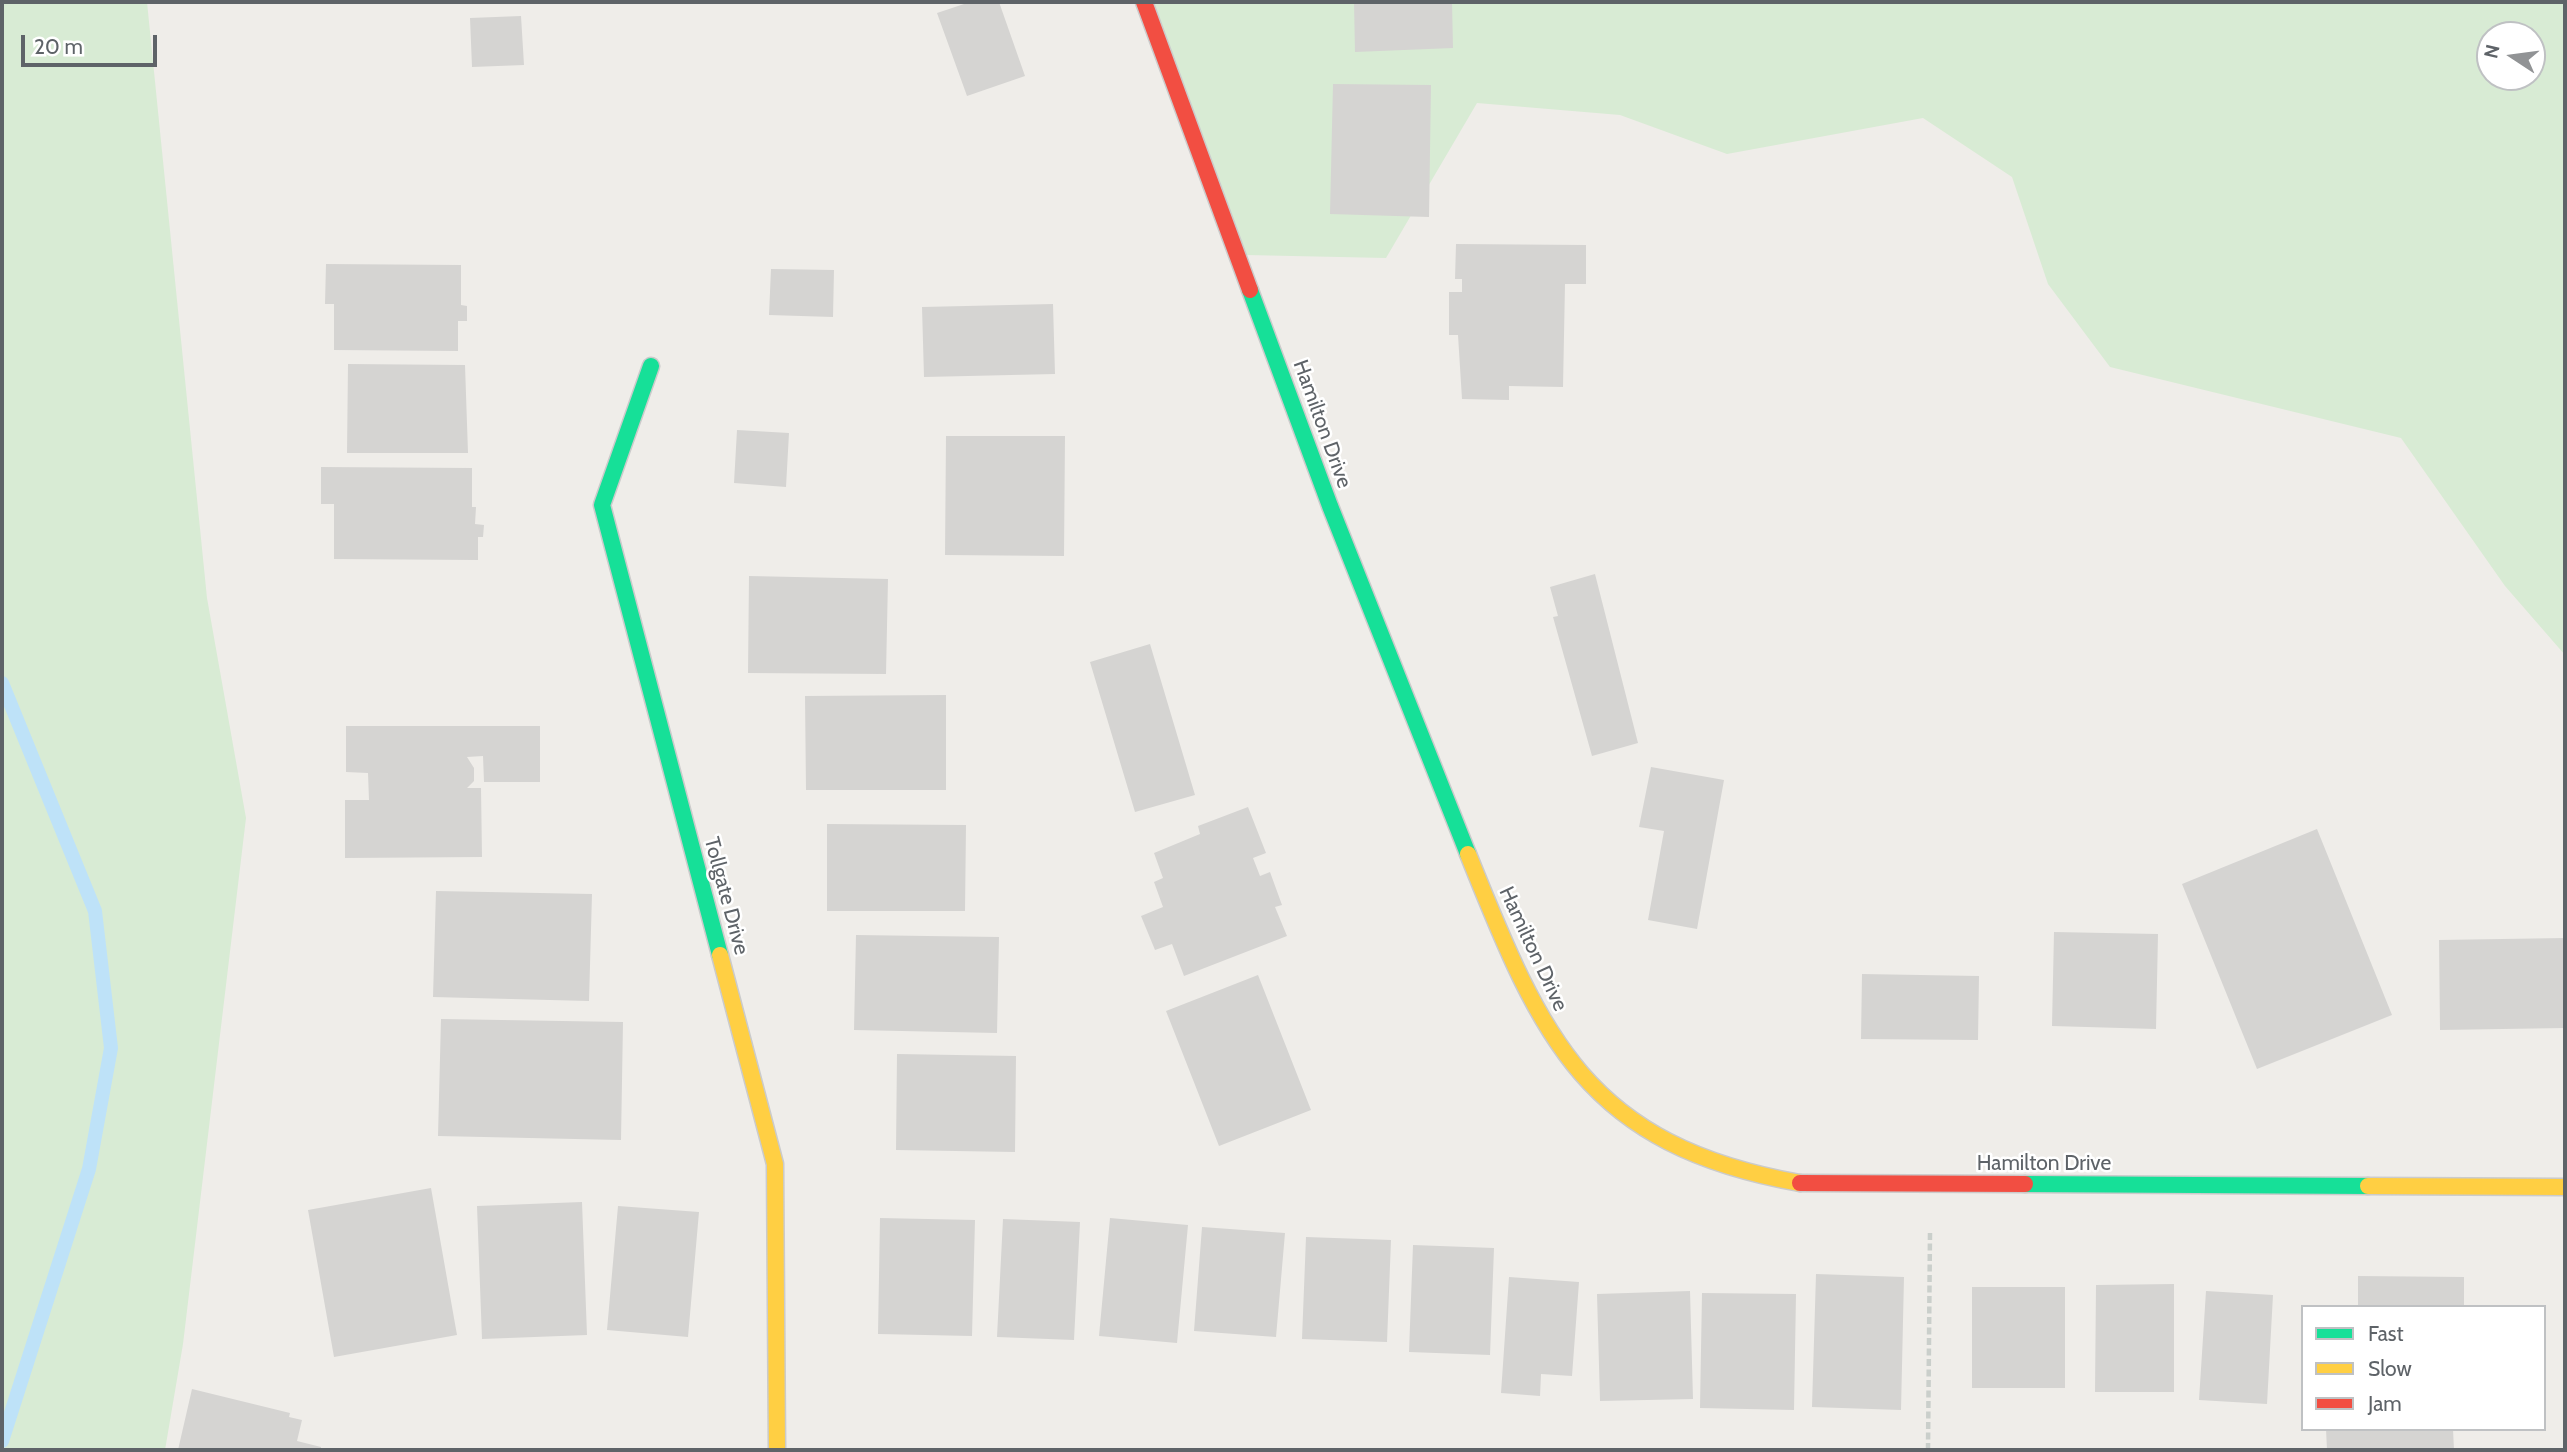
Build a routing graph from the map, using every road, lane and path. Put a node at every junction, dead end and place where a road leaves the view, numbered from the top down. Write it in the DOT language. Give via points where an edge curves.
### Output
graph roads {
  1 [pos="1144,2"];
  2 [pos="651,366"];
  3 [pos="2565,1187"];
  4 [pos="1930,1233"];
  5 [pos="777,1450"];
  6 [pos="1928,1450"];
  1 -- 3 [label="street, Hamilton Drive" via="1330,506 1506,949 1551,1036 1613,1105 1648,1131 1714,1164 1801,1183"];
  2 -- 5 [label="street, Tollgate Drive" via="602,505 775,1164"];
  4 -- 6 [label="path"];
}
